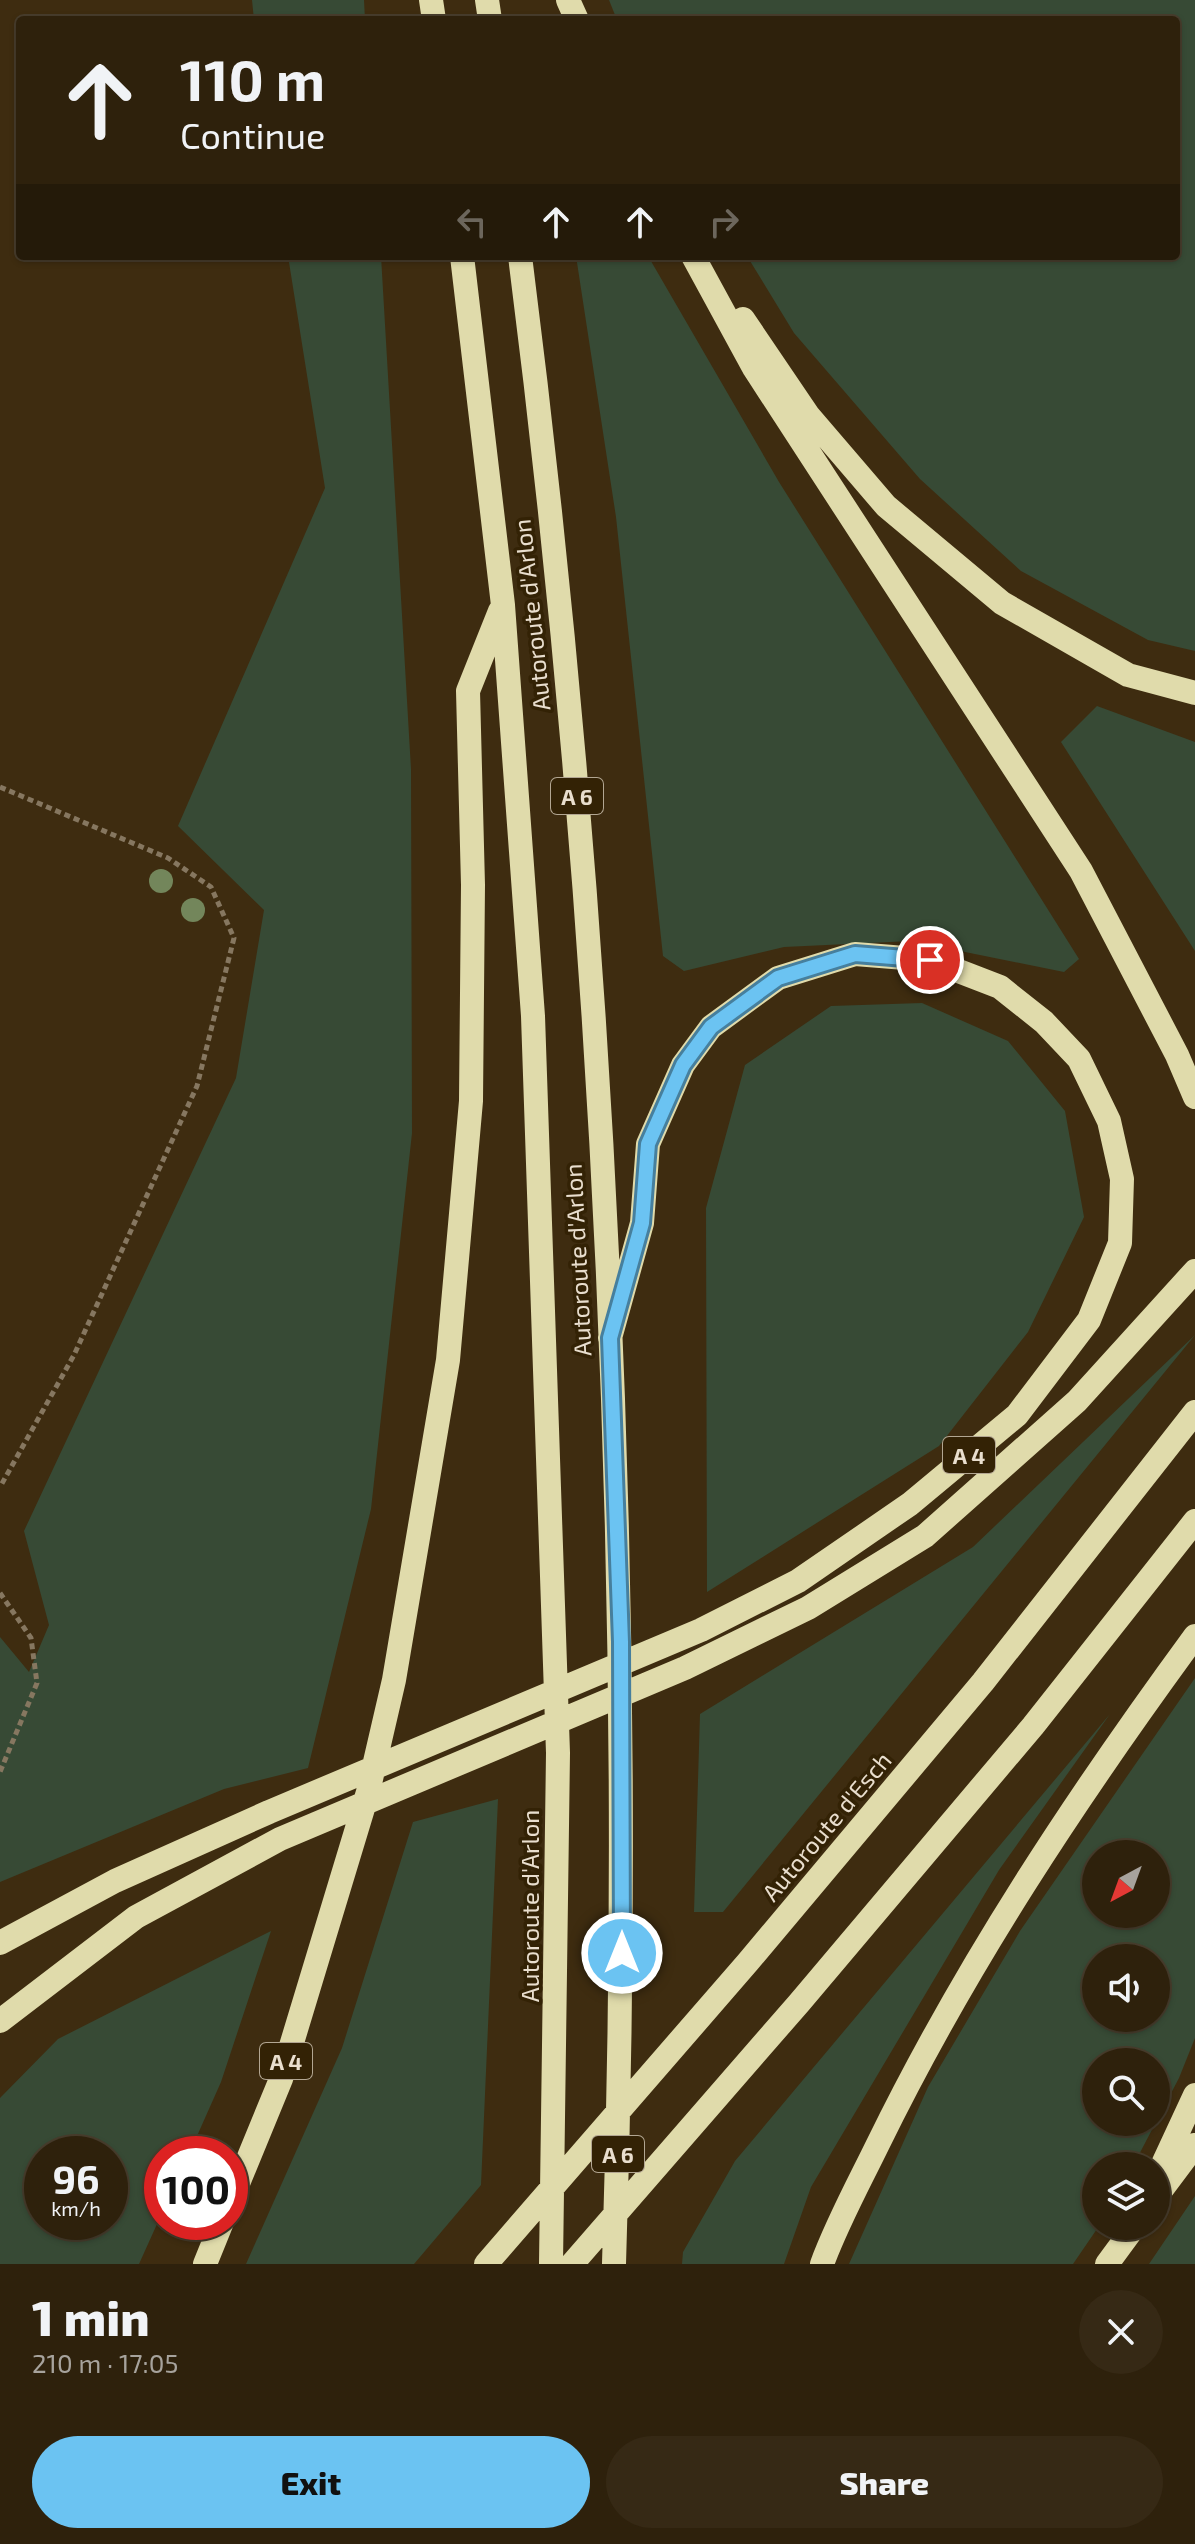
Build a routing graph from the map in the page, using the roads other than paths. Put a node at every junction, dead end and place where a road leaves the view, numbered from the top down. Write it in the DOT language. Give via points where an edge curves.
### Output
graph roads {
  1 [pos="462,260"];
  2 [pos="520,260"];
  3 [pos="695,260"];
  4 [pos="704,260"];
  5 [pos="503,605"];
  6 [pos="1195,693"];
  7 [pos="1195,1097"];
  8 [pos="1195,1271"];
  9 [pos="610,1338"];
  10 [pos="1195,1412"];
  11 [pos="1195,1521"];
  12 [pos="1195,1636"];
  13 [pos="0,1943"];
  14 [pos="0,2021"];
  15 [pos="1195,2095"];
  16 [pos="1195,2145"];
  17 [pos="1169,2152"];
  18 [pos="248,2159"];
  19 [pos="1170,2178"];
  20 [pos="215,2240"];
  21 [pos="1124,2240"];
  22 [pos="205,2264"];
  23 [pos="486,2264"];
  24 [pos="551,2264"];
  25 [pos="572,2264"];
  26 [pos="614,2264"];
  27 [pos="822,2264"];
  28 [pos="1107,2264"];
  1 -- 5 [label="highway, Autoroute d'Arlon / A 6"];
  2 -- 9 [label="highway, Autoroute d'Arlon / A 6" via="573,742"];
  3 -- 7 [label="highway" via="754,368 1081,871"];
  4 -- 6 [label="highway" via="808,415 886,506 1002,603 1128,675"];
  5 -- 18 [label="highway, A 4" via="468,691 471,1101 448,1360 394,1680 368,1792 281,2079"];
  5 -- 24 [label="highway, Autoroute d'Arlon / A 6" via="533,1016 556,1675"];
  8 -- 14 [label="highway" via="1077,1401 925,1536 808,1608 685,1668 280,1839 136,1917"];
  9 -- 13 [label="highway, A 4" via="642,1223 648,1144 683,1065 711,1027 778,978 855,954 930,960 1000,987 1079,1059 1109,1121 1122,1179 1120,1243 1089,1320 1017,1415 910,1504 798,1581 701,1630 269,1812 115,1881"];
  9 -- 26 [label="highway, Autoroute d'Arlon / A 6" via="622,1740"];
  10 -- 23 [label="highway, Autoroute d'Esch" via="983,1682"];
  11 -- 25 [label="highway" via="1012,1750"];
  12 -- 27 [label="highway" via="1000,1920 911,2077"];
  15 -- 17 [label="highway"];
  16 -- 19 [label="highway"];
  20 -- 22 [label="highway"];
  21 -- 28 [label="highway"];
}
